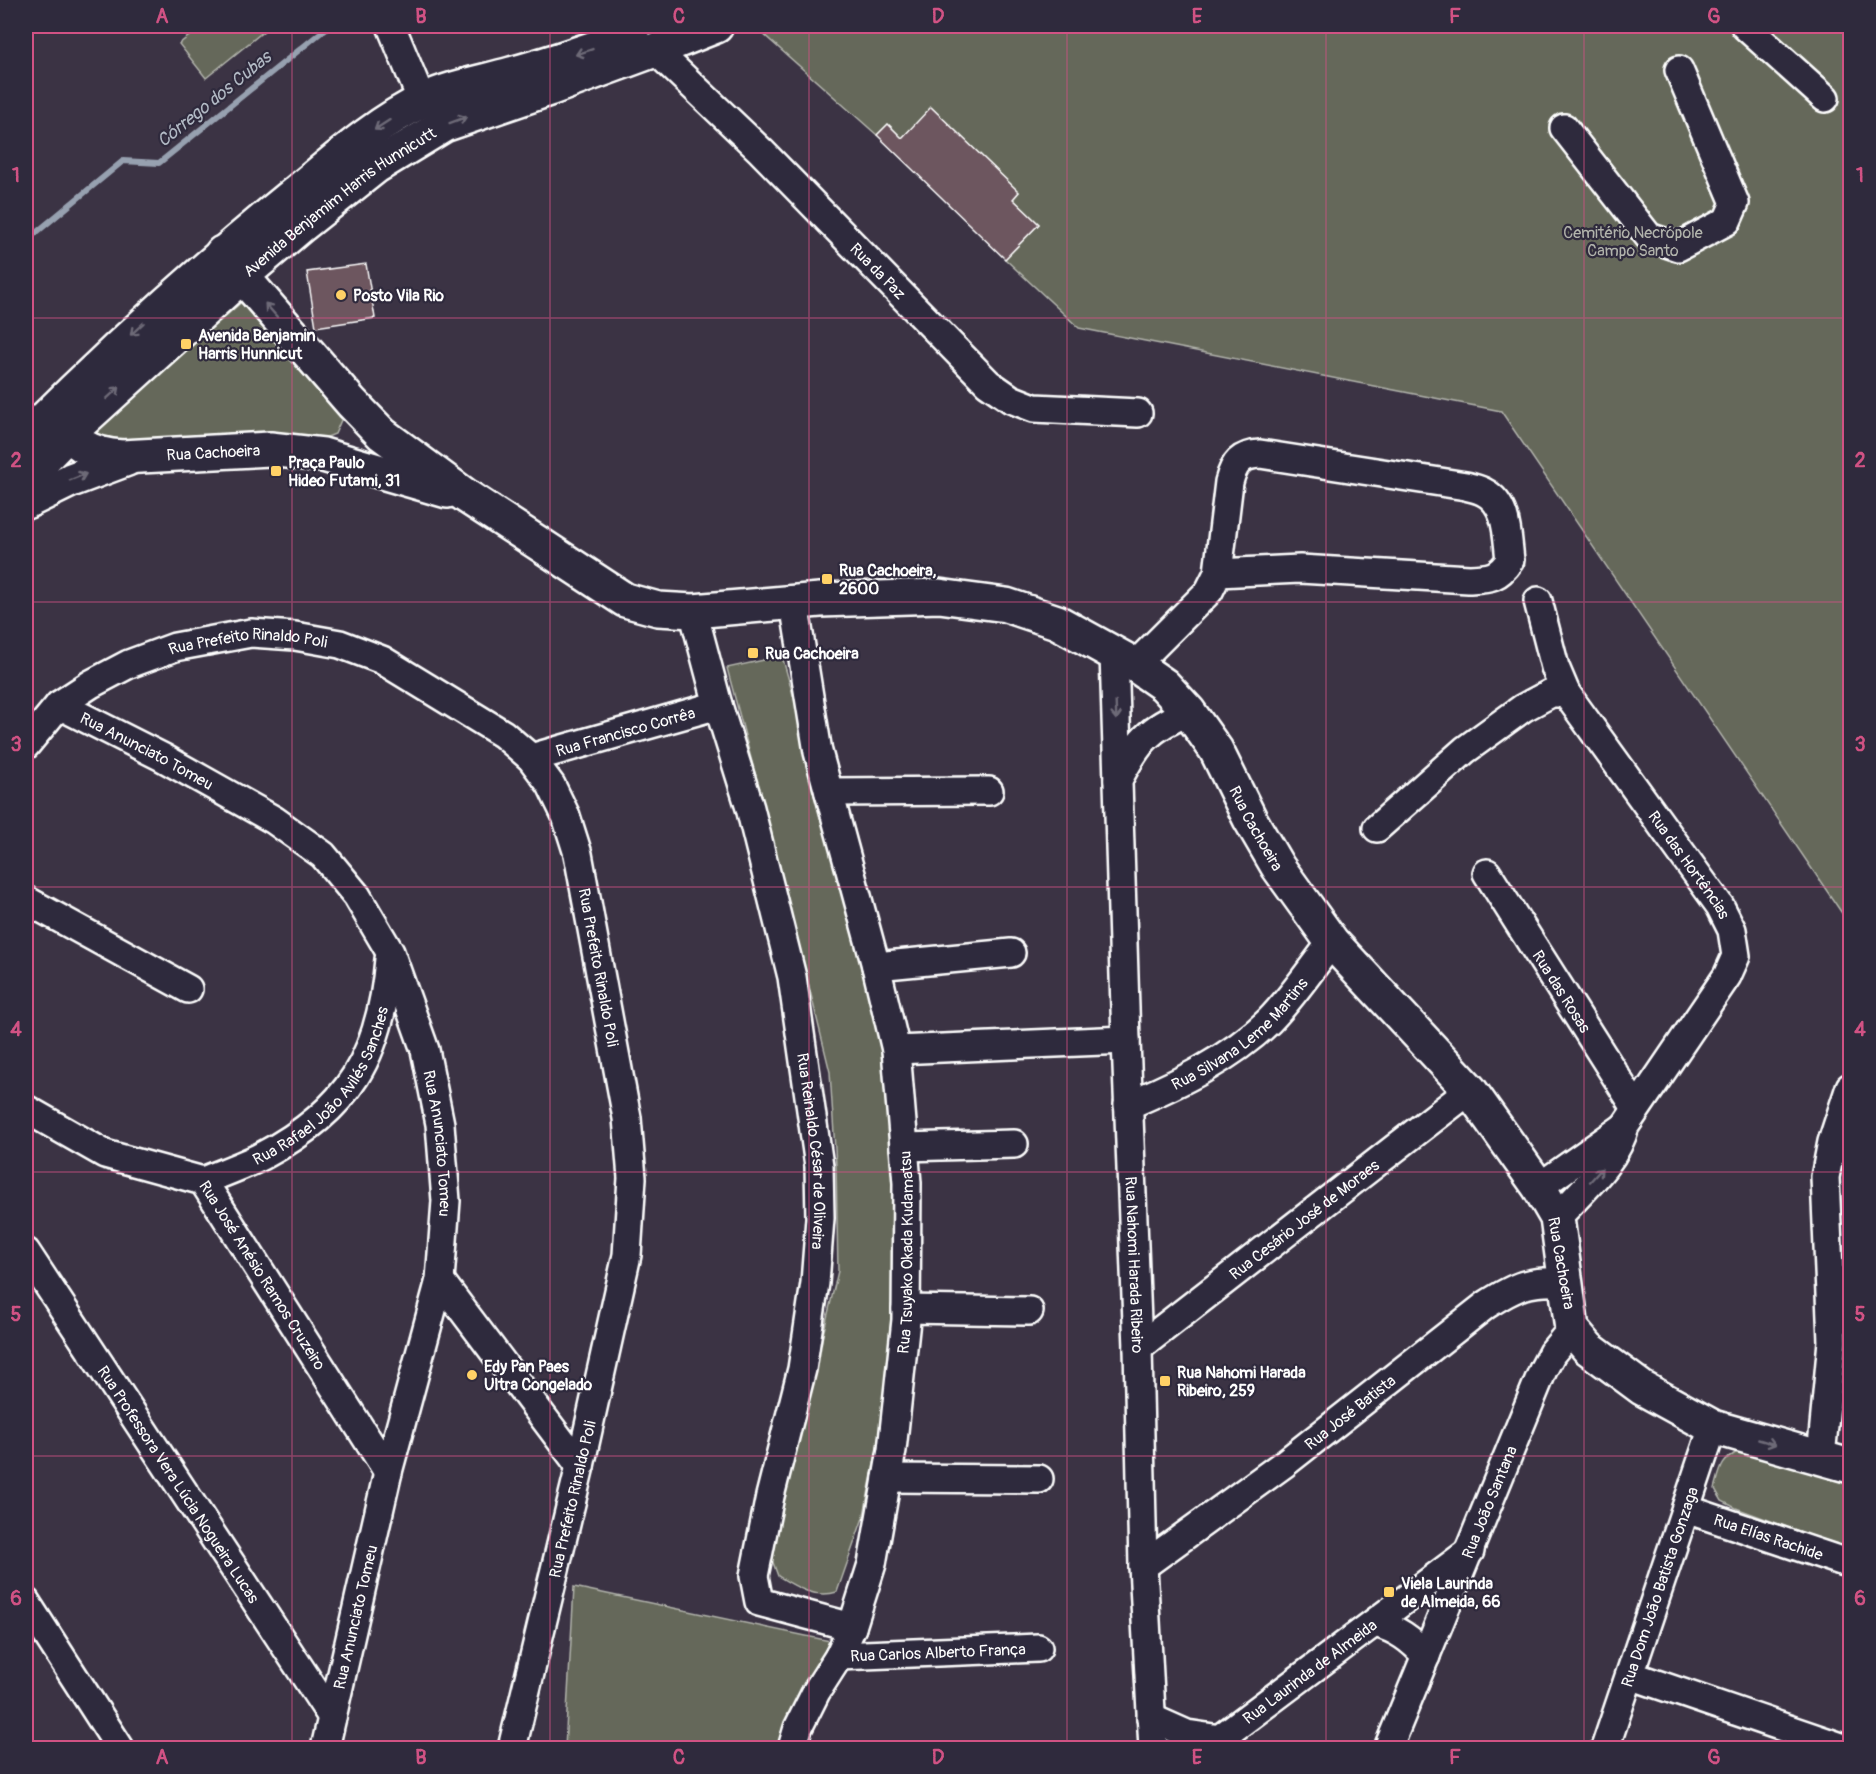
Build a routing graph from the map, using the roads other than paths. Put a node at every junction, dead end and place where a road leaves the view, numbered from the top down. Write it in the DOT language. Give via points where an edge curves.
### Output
graph roads {
  1 [pos="390,26"];
  2 [pos="716,26"];
  3 [pos="1745,26"];
  4 [pos="646,33"];
  5 [pos="1678,70"];
  6 [pos="1826,98"];
  7 [pos="422,101"];
  8 [pos="1564,128"];
  9 [pos="225,257"];
  10 [pos="351,402"];
  11 [pos="1138,413"];
  12 [pos="65,418"];
  13 [pos="26,438"];
  14 [pos="323,455"];
  15 [pos="134,457"];
  16 [pos="26,477"];
  17 [pos="466,496"];
  18 [pos="26,502"];
  19 [pos="1218,573"];
  20 [pos="1538,601"];
  21 [pos="794,603"];
  22 [pos="693,611"];
  23 [pos="1125,659"];
  24 [pos="1566,693"];
  25 [pos="59,705"];
  26 [pos="718,705"];
  27 [pos="1189,712"];
  28 [pos="26,745"];
  29 [pos="531,758"];
  30 [pos="1118,781"];
  31 [pos="989,791"];
  32 [pos="829,792"];
  33 [pos="1377,828"];
  34 [pos="1487,873"];
  35 [pos="26,900"];
  36 [pos="1332,942"];
  37 [pos="390,952"];
  38 [pos="1011,953"];
  39 [pos="876,966"];
  40 [pos="188,989"];
  41 [pos="1126,1040"];
  42 [pos="896,1050"];
  43 [pos="1850,1089"];
  44 [pos="1470,1090"];
  45 [pos="1128,1105"];
  46 [pos="26,1109"];
  47 [pos="1630,1117"];
  48 [pos="1014,1144"];
  49 [pos="904,1147"];
  50 [pos="203,1181"];
  51 [pos="1539,1187"];
  52 [pos="1557,1218"];
  53 [pos="26,1252"];
  54 [pos="440,1280"];
  55 [pos="1566,1282"];
  56 [pos="906,1310"];
  57 [pos="1029,1311"];
  58 [pos="1572,1329"];
  59 [pos="1841,1342"];
  60 [pos="1138,1348"];
  61 [pos="1713,1426"];
  62 [pos="1836,1461"];
  63 [pos="580,1466"];
  64 [pos="388,1472"];
  65 [pos="887,1478"];
  66 [pos="1039,1479"];
  67 [pos="1686,1509"];
  68 [pos="1470,1551"];
  69 [pos="1851,1564"];
  70 [pos="1143,1566"];
  71 [pos="28,1611"];
  72 [pos="1375,1623"];
  73 [pos="852,1627"];
  74 [pos="1038,1648"];
  75 [pos="839,1656"];
  76 [pos="1426,1656"];
  77 [pos="1630,1675"];
  78 [pos="332,1717"];
  79 [pos="1151,1718"];
  80 [pos="1213,1744"];
  81 [pos="120,1749"];
  82 [pos="325,1749"];
  83 [pos="512,1749"];
  84 [pos="792,1749"];
  85 [pos="1153,1749"];
  86 [pos="1388,1749"];
  87 [pos="1605,1749"];
  88 [pos="1844,1749"];
  1 -- 7 [label="street"];
  2 -- 4 [label="main road, Avenida Benjamim Harris Hunnicutt"];
  3 -- 6 [label="street"];
  4 -- 7 [label="main road, Avenida Benjamim Harris Hunnicutt, one-way" via="450,89"];
  9 -- 4 [label="main road, Avenida Benjamim Harris Hunnicutt, one-way" via="302,225 375,167 444,125"];
  4 -- 11 [label="street, Rua da Paz" via="988,383 1011,399 1034,408"];
  5 -- 8 [label="street" via="1735,203 1727,221 1678,247 1649,237"];
  7 -- 9 [label="main road, Avenida Benjamim Harris Hunnicutt, one-way" via="347,151"];
  10 -- 9 [label="main road, Rua Cachoeira, one-way"];
  9 -- 12 [label="main road, Avenida Benjamim Harris Hunnicutt" via="135,331"];
  10 -- 14 [label="main road" via="360,424 359,437 348,446"];
  10 -- 17 [label="main road, Rua Cachoeira" via="382,434"];
  12 -- 13 [label="main road, Avenida Benjamim Harris Hunnicutt"];
  12 -- 15 [label="main road" via="78,444 92,452"];
  12 -- 16 [label="main road, Avenida Benjamim Harris Hunnicutt"];
  14 -- 15 [label="main road, Rua Cachoeira" via="270,449"];
  14 -- 17 [label="main road, Rua Cachoeira"];
  18 -- 15 [label="main road, one-way"];
  17 -- 22 [label="main road, Rua Cachoeira" via="625,600 657,609"];
  19 -- 19 [label="street" via="1233,468 1247,455 1260,454 1484,492 1504,514 1510,560 1494,576 1469,579 1300,569"];
  19 -- 23 [label="street" via="1209,591"];
  20 -- 24 [label="street, Rua das Hortências" via="1549,648"];
  21 -- 22 [label="main road, Rua Cachoeira"];
  21 -- 23 [label="main road, Rua Cachoeira" via="939,596 1006,605 1057,622"];
  21 -- 32 [label="street, Rua Tsuyako Okada Kudamatsu" via="818,752"];
  22 -- 26 [label="street, Rua Reinaldo César de Oliveira"];
  23 -- 27 [label="main road, Rua Cachoeira" via="1164,685"];
  23 -- 30 [label="street, Rua Nahomi Harada Ribeiro, one-way"];
  24 -- 33 [label="street" via="1551,693 1522,708 1465,750"];
  24 -- 47 [label="street, Rua das Hortências" via="1720,906 1732,930 1736,956 1727,976"];
  25 -- 28 [label="street, Rua Prefeito Rinaldo Poli"];
  25 -- 29 [label="street, Rua Prefeito Rinaldo Poli" via="129,664 175,647 251,633 295,636 340,644 382,660 502,734"];
  25 -- 37 [label="street, Rua Anunciato Tomeu" via="274,820 323,855 357,896"];
  26 -- 29 [label="street, Rua Francisco Corrêa"];
  26 -- 73 [label="street, Rua Reinaldo César de Oliveira" via="750,808 792,977 819,1166 815,1283 802,1369 754,1576 759,1602"];
  27 -- 30 [label="street, Rua Nahomi Harada Ribeiro" via="1157,727 1143,739"];
  27 -- 36 [label="main road, Rua Cachoeira" via="1216,750 1278,867"];
  29 -- 63 [label="street, Rua Prefeito Rinaldo Poli" via="551,785 578,854 627,1118 632,1178 627,1255"];
  30 -- 41 [label="street, Rua Nahomi Harada Ribeiro"];
  31 -- 32 [label="street"];
  32 -- 39 [label="street, Rua Tsuyako Okada Kudamatsu"];
  34 -- 47 [label="street, Rua das Rosas"];
  35 -- 40 [label="street"];
  36 -- 44 [label="main road, Rua Cachoeira"];
  36 -- 45 [label="street, Rua Silvana Leme Martins" via="1269,1020 1227,1054 1173,1086"];
  37 -- 50 [label="street, Rua Rafael João Avilés Sanches" via="379,1021 365,1062 345,1092 316,1122 262,1156"];
  37 -- 54 [label="street, Rua Anunciato Tomeu" via="425,1050 441,1124 446,1201"];
  38 -- 39 [label="street"];
  39 -- 42 [label="street, Rua Tsuyako Okada Kudamatsu"];
  41 -- 42 [label="street"];
  41 -- 45 [label="street, Rua Nahomi Harada Ribeiro"];
  42 -- 49 [label="street, Rua Tsuyako Okada Kudamatsu"];
  43 -- 59 [label="street" via="1825,1176"];
  44 -- 51 [label="main road, Rua Cachoeira"];
  44 -- 60 [label="street, Rua Cesário José de Moraes"];
  45 -- 60 [label="street, Rua Nahomi Harada Ribeiro"];
  46 -- 50 [label="street, Rua José Anésio Ramos Cruzeiro" via="105,1154"];
  47 -- 51 [label="street, Rua das Hortências"];
  52 -- 47 [label="street, Rua das Hortências, one-way" via="1611,1157"];
  48 -- 49 [label="street"];
  49 -- 56 [label="street, Rua Tsuyako Okada Kudamatsu"];
  50 -- 64 [label="street, Rua José Anésio Ramos Cruzeiro"];
  51 -- 52 [label="main road, Rua Cachoeira"];
  52 -- 55 [label="main road, Rua Cachoeira"];
  53 -- 78 [label="street, Rua Professora Vera Lúcia Nogueira Lucas"];
  54 -- 63 [label="street"];
  54 -- 64 [label="street, Rua Anunciato Tomeu"];
  55 -- 58 [label="main road, Rua Cachoeira"];
  55 -- 70 [label="street, Rua José Batista" via="1524,1283 1505,1292 1285,1463"];
  56 -- 57 [label="street"];
  56 -- 65 [label="street, Rua Tsuyako Okada Kudamatsu"];
  58 -- 61 [label="main road, Rua Cachoeira" via="1588,1348 1642,1388"];
  58 -- 68 [label="street, Rua João Santana" via="1543,1370"];
  59 -- 62 [label="street"];
  60 -- 70 [label="street, Rua Nahomi Harada Ribeiro"];
  61 -- 62 [label="main road, Rua Cachoeira, one-way"];
  61 -- 67 [label="street, Rua Dom João Batista Gonzaga"];
  63 -- 83 [label="street, Rua Prefeito Rinaldo Poli"];
  64 -- 78 [label="street, Rua Anunciato Tomeu"];
  65 -- 66 [label="street"];
  65 -- 73 [label="street, Rua Tsuyako Okada Kudamatsu" via="872,1564"];
  67 -- 69 [label="street, Rua Elías Rachide"];
  67 -- 77 [label="street, Rua Dom João Batista Gonzaga"];
  68 -- 72 [label="street, Rua Laurinda de Almeida"];
  68 -- 76 [label="street, Rua João Santana"];
  70 -- 79 [label="street, Rua Nahomi Harada Ribeiro"];
  71 -- 81 [label="street"];
  72 -- 76 [label="street" via="1411,1639"];
  72 -- 80 [label="street, Rua Laurinda de Almeida"];
  73 -- 75 [label="street, Rua Tsuyako Okada Kudamatsu"];
  74 -- 75 [label="street, Rua Carlos Alberto França"];
  75 -- 84 [label="street, Rua Tsuyako Okada Kudamatsu" via="816,1692"];
  76 -- 86 [label="street, Rua João Santana"];
  77 -- 87 [label="street, Rua Dom João Batista Gonzaga"];
  77 -- 88 [label="street"];
  78 -- 82 [label="street, Rua Anunciato Tomeu"];
  79 -- 80 [label="street"];
  79 -- 85 [label="street, Rua Nahomi Harada Ribeiro"];
}
